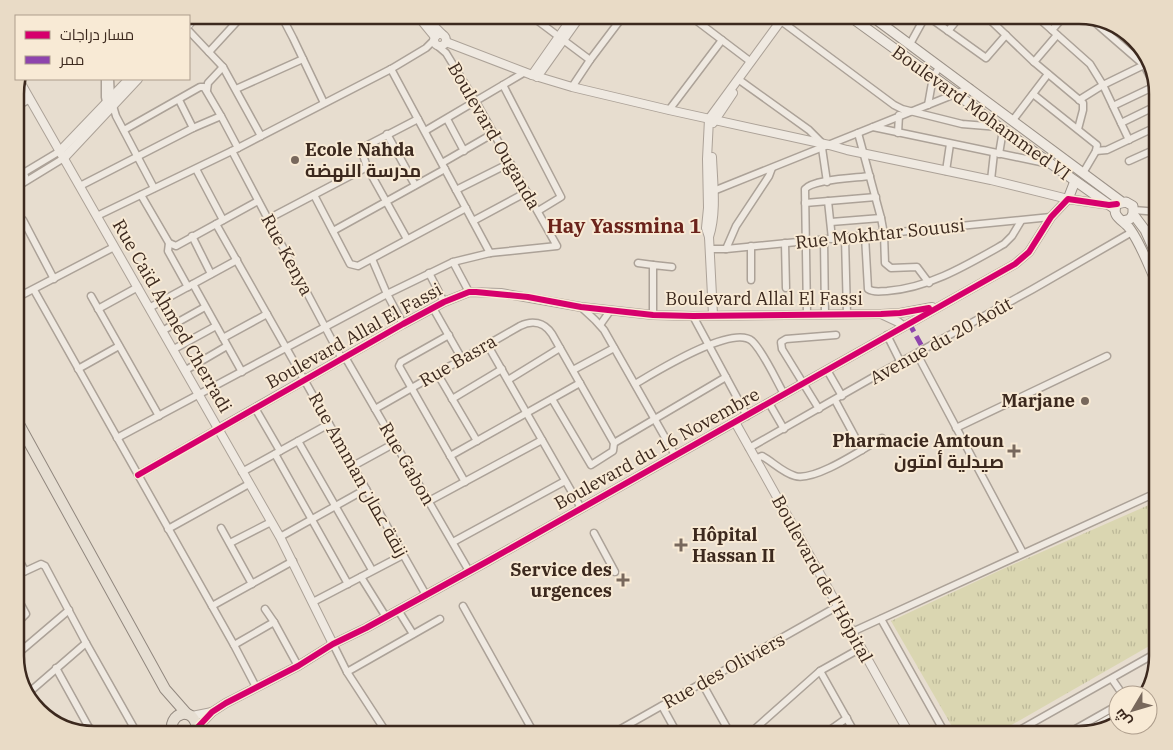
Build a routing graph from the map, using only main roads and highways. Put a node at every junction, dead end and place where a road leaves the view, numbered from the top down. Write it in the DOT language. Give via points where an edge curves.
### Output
graph roads {
  1 [pos="860,24"];
  2 [pos="882,24"];
  3 [pos="1074,181"];
  4 [pos="1068,199"];
  5 [pos="1116,205"];
  6 [pos="1134,212"];
  7 [pos="1123,221"];
  8 [pos="1149,239"];
  9 [pos="1149,267"];
  10 [pos="24,432"];
  11 [pos="168,694"];
  12 [pos="189,715"];
  13 [pos="171,726"];
  14 [pos="172,726"];
  15 [pos="196,726"];
  1 -- 3 [label="main road, Boulevard Mohammed VI"];
  2 -- 5 [label="main road, Boulevard Mohammed VI" via="1083,173"];
  3 -- 4 [label="main road"];
  3 -- 5 [label="main road, Boulevard Mohammed VI"];
  5 -- 6 [label="main road" via="1130,203"];
  5 -- 7 [label="main road" via="1116,217"];
  6 -- 7 [label="main road"];
  6 -- 8 [label="main road"];
  7 -- 9 [label="main road"];
  10 -- 11 [label="main road"];
  11 -- 12 [label="main road"];
  11 -- 13 [label="main road"];
  12 -- 14 [label="main road" via="177,716"];
  12 -- 15 [label="main road"];
}
